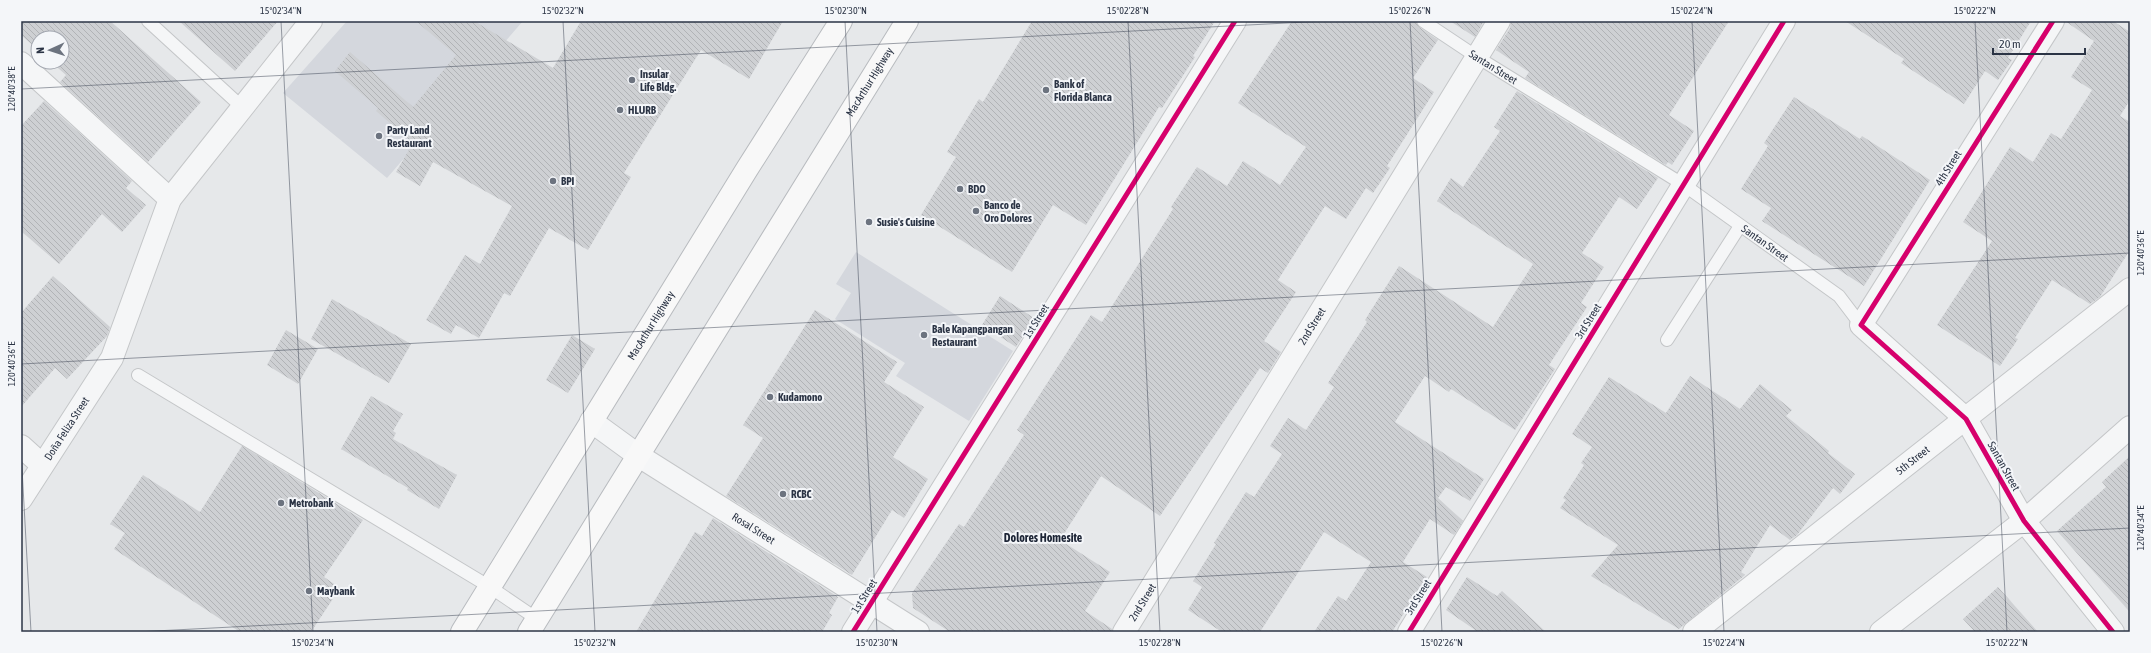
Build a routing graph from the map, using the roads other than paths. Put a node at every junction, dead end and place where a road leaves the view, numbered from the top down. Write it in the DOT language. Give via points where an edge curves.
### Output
graph roads {
  1 [pos="148,21"];
  2 [pos="311,21"];
  3 [pos="841,21"];
  4 [pos="907,21"];
  5 [pos="1236,21"];
  6 [pos="1424,21"];
  7 [pos="1499,21"];
  8 [pos="1784,21"];
  9 [pos="2053,21"];
  10 [pos="1477,57"];
  11 [pos="21,63"];
  12 [pos="243,108"];
  13 [pos="1684,184"];
  14 [pos="170,199"];
  15 [pos="1740,226"];
  16 [pos="2130,289"];
  17 [pos="1861,325"];
  18 [pos="1667,340"];
  19 [pos="138,375"];
  20 [pos="1966,419"];
  21 [pos="591,421"];
  22 [pos="2130,426"];
  23 [pos="21,446"];
  24 [pos="639,456"];
  25 [pos="42,465"];
  26 [pos="21,499"];
  27 [pos="2024,521"];
  28 [pos="490,587"];
  29 [pos="872,602"];
  30 [pos="533,626"];
  31 [pos="462,632"];
  32 [pos="853,632"];
  33 [pos="918,632"];
  34 [pos="1124,632"];
  35 [pos="1409,632"];
  36 [pos="1694,632"];
  37 [pos="1881,632"];
  38 [pos="2113,632"];
  1 -- 12 [label="lane"];
  2 -- 12 [label="street, Doña Feliza Street"];
  3 -- 21 [label="highway, MacArthur Highway"];
  4 -- 24 [label="highway, MacArthur Highway"];
  5 -- 29 [label="street, 1st Street"];
  6 -- 10 [label="lane, Santan Street"];
  7 -- 10 [label="street, 2nd Street"];
  8 -- 13 [label="street, 3rd Street"];
  9 -- 17 [label="street, 4th Street"];
  10 -- 13 [label="lane, Santan Street"];
  10 -- 34 [label="street, 2nd Street"];
  11 -- 14 [label="street"];
  12 -- 14 [label="street, Doña Feliza Street"];
  13 -- 15 [label="lane, Santan Street"];
  13 -- 35 [label="street, 3rd Street"];
  14 -- 25 [label="street, Doña Feliza Street" via="112,358"];
  15 -- 17 [label="lane, Santan Street" via="1839,296"];
  15 -- 18 [label="lane"];
  16 -- 20 [label="street, 5th Street"];
  17 -- 20 [label="street, Santan Street"];
  19 -- 28 [label="lane"];
  20 -- 27 [label="street, Santan Street"];
  20 -- 36 [label="street, 5th Street"];
  21 -- 24 [label="street, Rosal Street"];
  21 -- 28 [label="highway, MacArthur Highway"];
  22 -- 27 [label="street"];
  23 -- 25 [label="street"];
  24 -- 29 [label="street, Rosal Street"];
  24 -- 30 [label="highway, MacArthur Highway"];
  25 -- 26 [label="street, Doña Feliza Street"];
  27 -- 37 [label="street"];
  27 -- 38 [label="street, Santan Street"];
  28 -- 30 [label="lane"];
  28 -- 31 [label="highway, MacArthur Highway"];
  29 -- 32 [label="street, 1st Street"];
  29 -- 33 [label="street, Rosal Street"];
}
